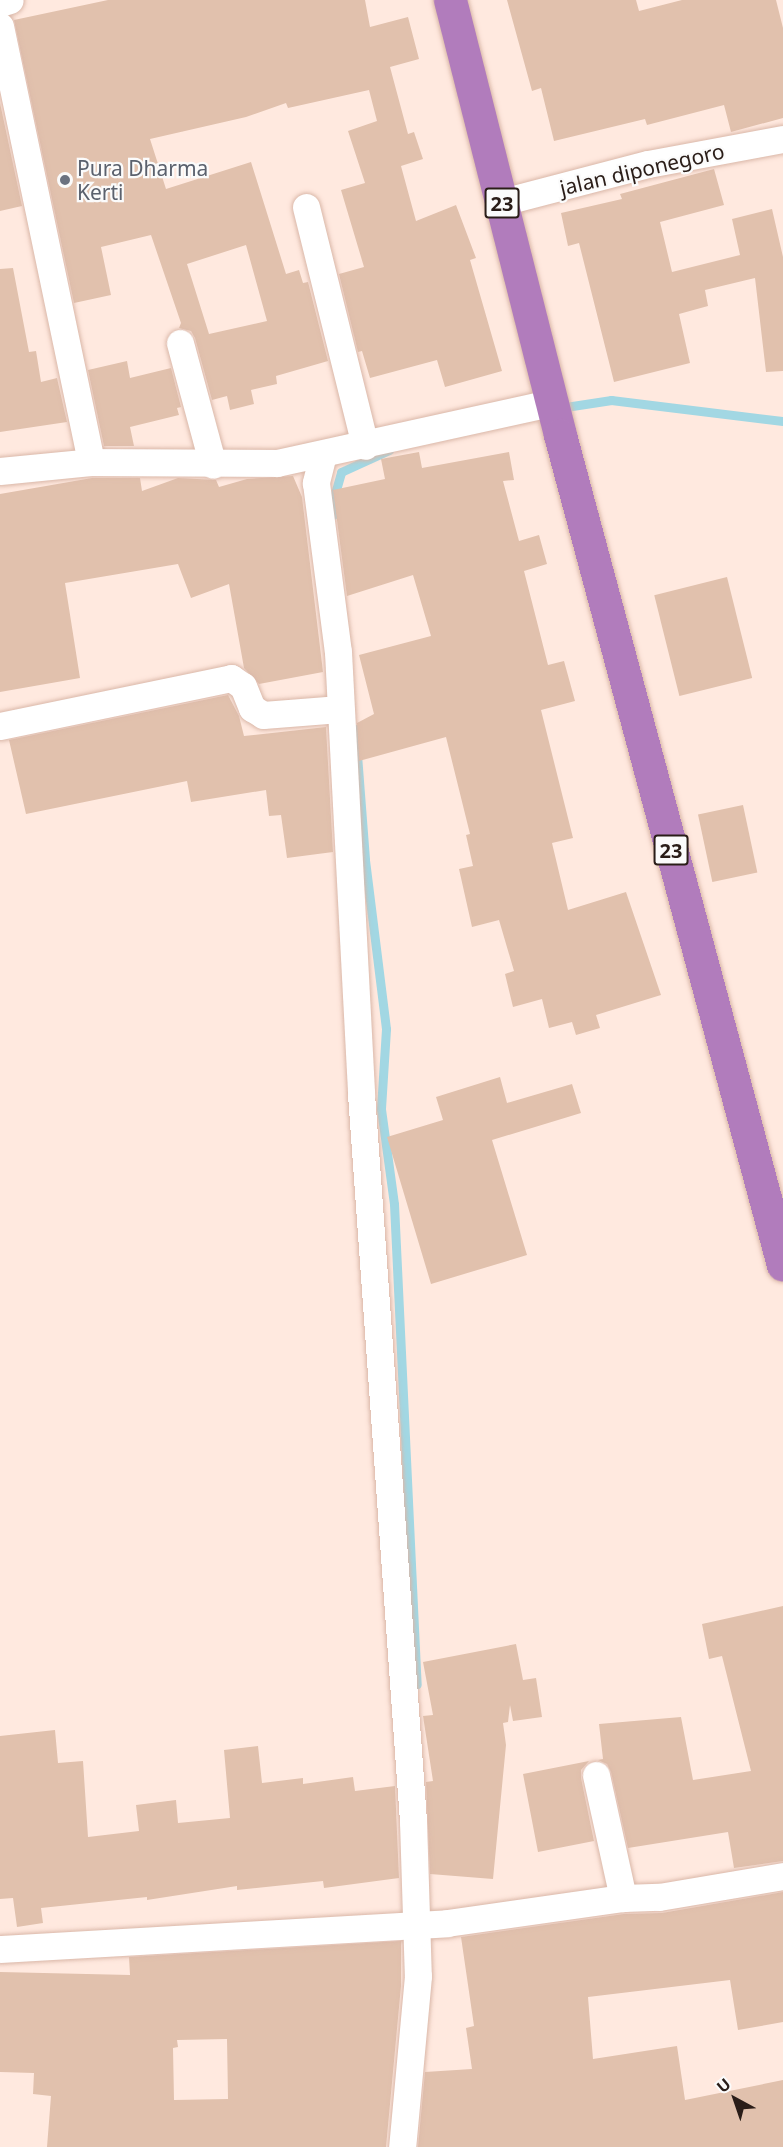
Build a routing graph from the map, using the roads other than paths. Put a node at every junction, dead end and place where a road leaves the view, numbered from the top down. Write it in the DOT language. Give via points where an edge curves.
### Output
graph roads {
  1 [pos="10,0"];
  2 [pos="450,0"];
  3 [pos="0,3"];
  4 [pos="0,26"];
  5 [pos="783,139"];
  6 [pos="502,202"];
  7 [pos="306,207"];
  8 [pos="180,344"];
  9 [pos="555,415"];
  10 [pos="365,446"];
  11 [pos="323,454"];
  12 [pos="91,462"];
  13 [pos="213,465"];
  14 [pos="0,471"];
  15 [pos="340,709"];
  16 [pos="0,726"];
  17 [pos="783,1265"];
  18 [pos="596,1775"];
  19 [pos="783,1876"];
  20 [pos="623,1898"];
  21 [pos="418,1923"];
  22 [pos="0,1949"];
  23 [pos="402,2147"];
  1 -- 3 [label="street"];
  2 -- 6 [label="highway, 23"];
  4 -- 12 [label="street"];
  5 -- 6 [label="street, jalan diponegoro" via="648,164"];
  6 -- 9 [label="highway, 23"];
  7 -- 10 [label="street"];
  8 -- 13 [label="street"];
  9 -- 10 [label="street"];
  9 -- 17 [label="highway, 23"];
  10 -- 11 [label="street"];
  11 -- 13 [label="street" via="255,465"];
  11 -- 15 [label="street" via="316,483 338,652"];
  12 -- 13 [label="street"];
  12 -- 14 [label="street"];
  15 -- 16 [label="street" via="262,715 252,708 243,686 231,678"];
  15 -- 21 [label="street" via="361,1094 387,1490 405,1682"];
  18 -- 20 [label="street"];
  19 -- 20 [label="street" via="659,1897"];
  20 -- 21 [label="street" via="447,1923"];
  21 -- 22 [label="street"];
  21 -- 23 [label="street" via="418,1976"];
}
